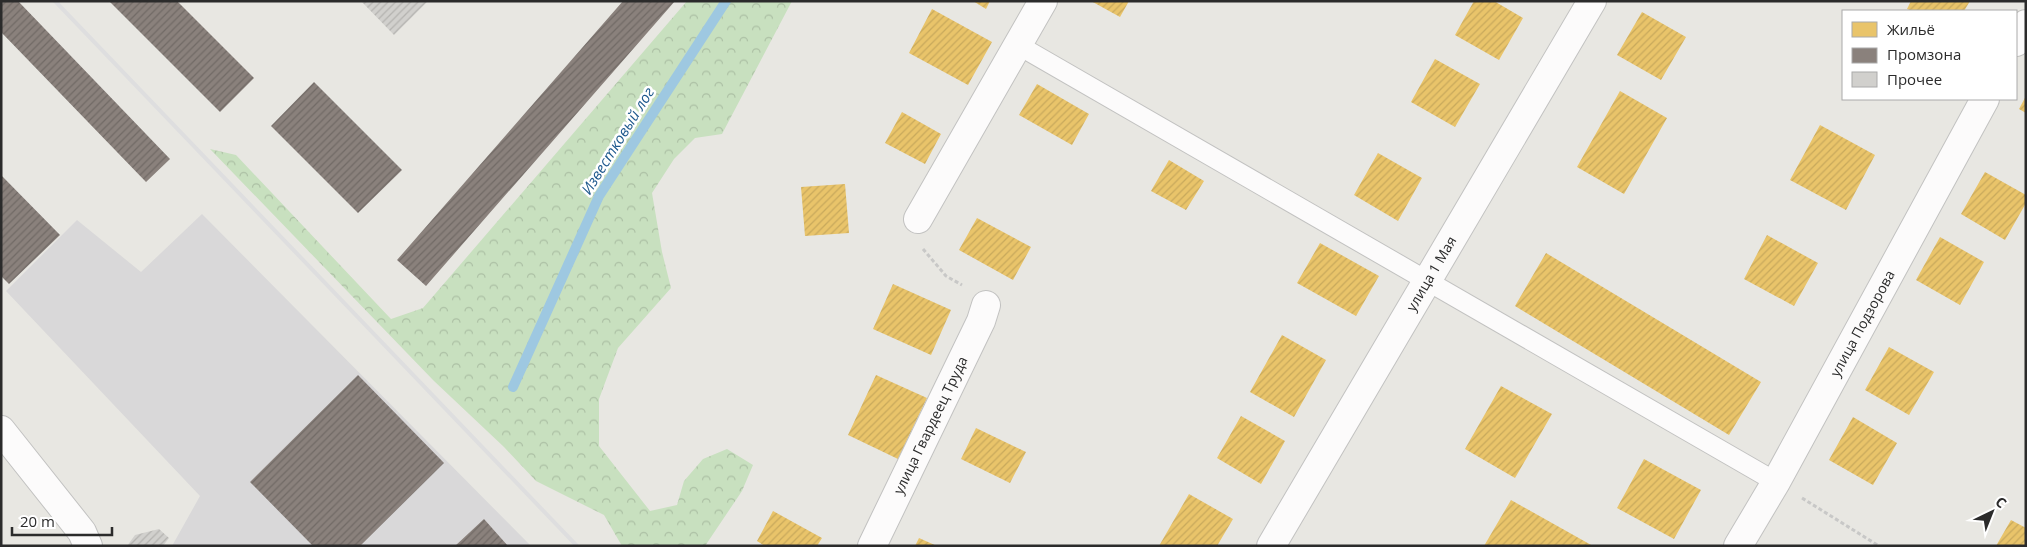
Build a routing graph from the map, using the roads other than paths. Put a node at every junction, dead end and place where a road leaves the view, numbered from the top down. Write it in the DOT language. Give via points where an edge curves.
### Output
graph roads {
  1 [pos="1043,1"];
  2 [pos="1592,1"];
  3 [pos="2026,24"];
  4 [pos="2017,40"];
  5 [pos="1018,45"];
  6 [pos="1984,100"];
  7 [pos="918,219"];
  8 [pos="1427,280"];
  9 [pos="986,305"];
  10 [pos="1,430"];
  11 [pos="1776,482"];
  12 [pos="88,546"];
  13 [pos="872,546"];
  14 [pos="1271,546"];
  15 [pos="1738,546"];
  1 -- 5 [label="street"];
  2 -- 8 [label="street, улица 1 Мая"];
  3 -- 4 [label="street"];
  5 -- 7 [label="street"];
  5 -- 8 [label="lane"];
  6 -- 11 [label="street, улица Подзорова"];
  8 -- 11 [label="lane"];
  8 -- 14 [label="street, улица 1 Мая"];
  9 -- 13 [label="street, улица Гвардеец Труда"];
  10 -- 12 [label="street" via="82,532"];
  11 -- 15 [label="street, улица Подзорова"];
}
